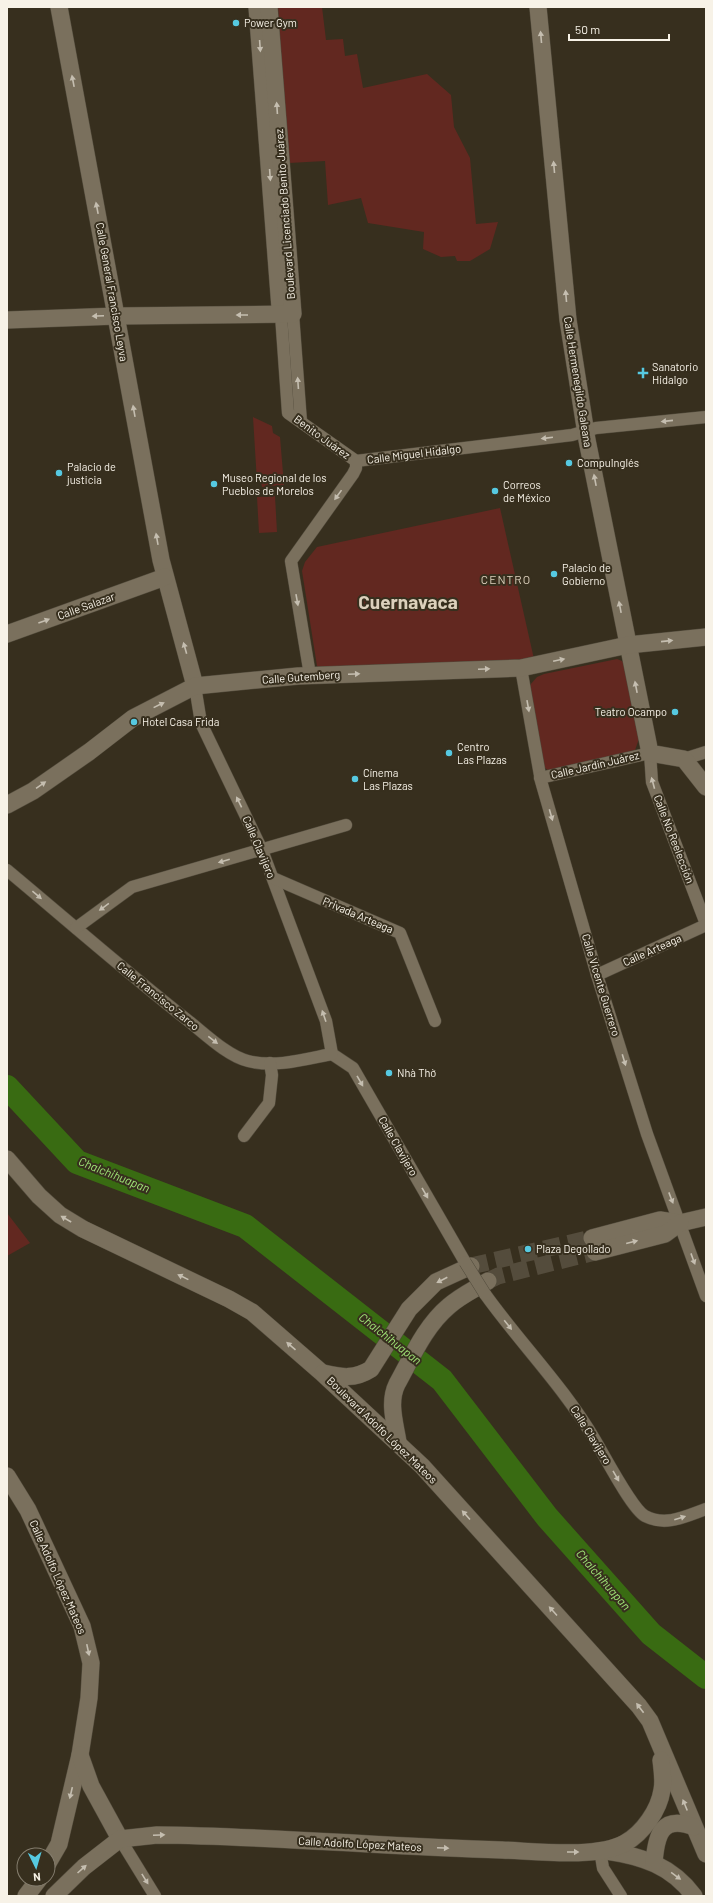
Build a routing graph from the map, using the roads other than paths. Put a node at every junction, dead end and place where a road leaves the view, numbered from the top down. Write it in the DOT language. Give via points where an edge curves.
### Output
graph roads {
  1 [pos="59,7"];
  2 [pos="257,7"];
  3 [pos="269,7"];
  4 [pos="538,7"];
  5 [pos="287,314"];
  6 [pos="117,316"];
  7 [pos="7,320"];
  8 [pos="288,412"];
  9 [pos="706,417"];
  10 [pos="301,422"];
  11 [pos="585,432"];
  12 [pos="356,461"];
  13 [pos="165,577"];
  14 [pos="7,634"];
  15 [pos="706,637"];
  16 [pos="628,645"];
  17 [pos="521,668"];
  18 [pos="310,675"];
  19 [pos="195,686"];
  20 [pos="706,752"];
  21 [pos="650,753"];
  22 [pos="684,759"];
  23 [pos="540,778"];
  24 [pos="706,787"];
  25 [pos="7,805"];
  26 [pos="346,825"];
  27 [pos="262,850"];
  28 [pos="7,870"];
  29 [pos="273,878"];
  30 [pos="706,925"];
  31 [pos="76,928"];
  32 [pos="597,974"];
  33 [pos="435,1021"];
  34 [pos="332,1054"];
  35 [pos="270,1063"];
  36 [pos="244,1136"];
  37 [pos="7,1160"];
  38 [pos="706,1217"];
  39 [pos="680,1223"];
  40 [pos="593,1245"];
  41 [pos="468,1264"];
  42 [pos="486,1287"];
  43 [pos="706,1296"];
  44 [pos="320,1372"];
  45 [pos="398,1442"];
  46 [pos="7,1476"];
  47 [pos="706,1509"];
  48 [pos="659,1742"];
  49 [pos="80,1755"];
  50 [pos="694,1827"];
  51 [pos="120,1839"];
  52 [pos="56,1849"];
  53 [pos="600,1850"];
  54 [pos="706,1854"];
  55 [pos="654,1863"];
  56 [pos="33,1887"];
  57 [pos="26,1896"];
  58 [pos="54,1896"];
  59 [pos="155,1896"];
  60 [pos="621,1896"];
  61 [pos="694,1896"];
  6 -- 1 [label="street, Calle General Francisco Leyva, one-way"];
  2 -- 5 [label="street, Boulevard Licenciado Benito Juárez, one-way"];
  5 -- 3 [label="street, Boulevard Licenciado Benito Juárez, one-way"];
  11 -- 4 [label="street, Calle Hermenegildo Galeana, one-way" via="568,320"];
  5 -- 6 [label="street, one-way"];
  5 -- 8 [label="street, Boulevard Licenciado Benito Juárez"];
  10 -- 5 [label="street, Boulevard Licenciado Benito Juárez, one-way"];
  6 -- 7 [label="street, one-way"];
  13 -- 6 [label="street, Calle General Francisco Leyva, one-way"];
  8 -- 10 [label="street, Benito Juárez"];
  9 -- 11 [label="street, Calle Miguel Hidalgo, one-way" via="596,428"];
  10 -- 12 [label="street, Benito Juárez"];
  11 -- 12 [label="street, Calle Miguel Hidalgo, one-way"];
  16 -- 11 [label="street, Calle Hermenegildo Galeana, one-way"];
  12 -- 18 [label="street, Calle Miguel Hidalgo, one-way" via="353,474 291,561"];
  14 -- 13 [label="street, Calle Salazar, one-way"];
  19 -- 13 [label="street, Calle General Francisco Leyva, one-way"];
  16 -- 15 [label="street, Calle Gutemberg, one-way"];
  17 -- 16 [label="street, Calle Gutemberg, one-way"];
  21 -- 16 [label="street, Calle Hermenegildo Galeana, one-way"];
  18 -- 17 [label="street, Calle Gutemberg, one-way"];
  17 -- 23 [label="street, Calle Vicente Guerrero, one-way"];
  18 -- 19 [label="street, Calle Gutemberg"];
  25 -- 19 [label="street, Calle Gutemberg, one-way" via="33,791 133,718"];
  27 -- 19 [label="street, Calle Clavijero, one-way" via="201,724"];
  20 -- 22 [label="street"];
  21 -- 22 [label="street"];
  21 -- 23 [label="street, Calle Jardín Juárez"];
  30 -- 21 [label="street, Calle No Reelección, one-way" via="652,782"];
  22 -- 24 [label="street"];
  23 -- 32 [label="street, Calle Vicente Guerrero, one-way"];
  26 -- 27 [label="street"];
  27 -- 29 [label="street, Calle Clavijero"];
  27 -- 31 [label="street, one-way" via="132,887"];
  28 -- 31 [label="street, Calle Francisco Zarco, one-way"];
  29 -- 33 [label="street, Privada Arteaga" via="400,933"];
  34 -- 29 [label="street, Calle Clavijero, one-way" via="326,1021"];
  30 -- 32 [label="street, Calle Arteaga"];
  31 -- 35 [label="street, Calle Francisco Zarco, one-way" via="226,1050 248,1061"];
  32 -- 39 [label="street, Calle Vicente Guerrero, one-way" via="647,1134"];
  34 -- 35 [label="street, Calle Francisco Zarco"];
  34 -- 41 [label="street, Calle Clavijero, one-way" via="353,1068"];
  35 -- 36 [label="street" via="272,1075 269,1103"];
  44 -- 37 [label="street, Boulevard Adolfo López Mateos, one-way" via="252,1312 83,1229 60,1215"];
  38 -- 39 [label="street"];
  39 -- 40 [label="street" via="665,1234"];
  39 -- 43 [label="street, Calle Vicente Guerrero, one-way"];
  41 -- 42 [label="street, Calle Clavijero, bridge"];
  41 -- 44 [label="street, one-way" via="436,1282 409,1309 371,1369 353,1377"];
  42 -- 45 [label="street" via="449,1306 429,1328 397,1384 393,1392 392,1407"];
  42 -- 47 [label="street, Calle Clavijero, one-way" via="580,1415 643,1515 663,1522"];
  44 -- 45 [label="street, Boulevard Adolfo López Mateos"];
  48 -- 45 [label="street, Boulevard Adolfo López Mateos, one-way" via="639,1706"];
  46 -- 49 [label="street, Calle Adolfo López Mateos, one-way" via="28,1510 84,1633 91,1663 89,1698"];
  50 -- 48 [label="street, Boulevard Adolfo López Mateos, one-way"];
  48 -- 53 [label="street, Calle Adolfo López Mateos" via="662,1790 648,1822 624,1844"];
  49 -- 51 [label="street, Calle Adolfo López Mateos" via="91,1786"];
  49 -- 52 [label="street, Calle Adolfo López Mateos, one-way"];
  50 -- 54 [label="street, Boulevard Adolfo López Mateos"];
  50 -- 55 [label="street" via="674,1823 664,1828 657,1837"];
  51 -- 53 [label="street, Calle Adolfo López Mateos, one-way" via="191,1835 453,1849 577,1853"];
  58 -- 51 [label="street, one-way" via="84,1867"];
  51 -- 59 [label="street, one-way"];
  53 -- 55 [label="street, Calle Adolfo López Mateos" via="629,1854"];
  53 -- 60 [label="street" via="603,1868"];
  55 -- 61 [label="street, Calle Adolfo López Mateos, one-way" via="683,1882"];
  56 -- 57 [label="street"];
}
